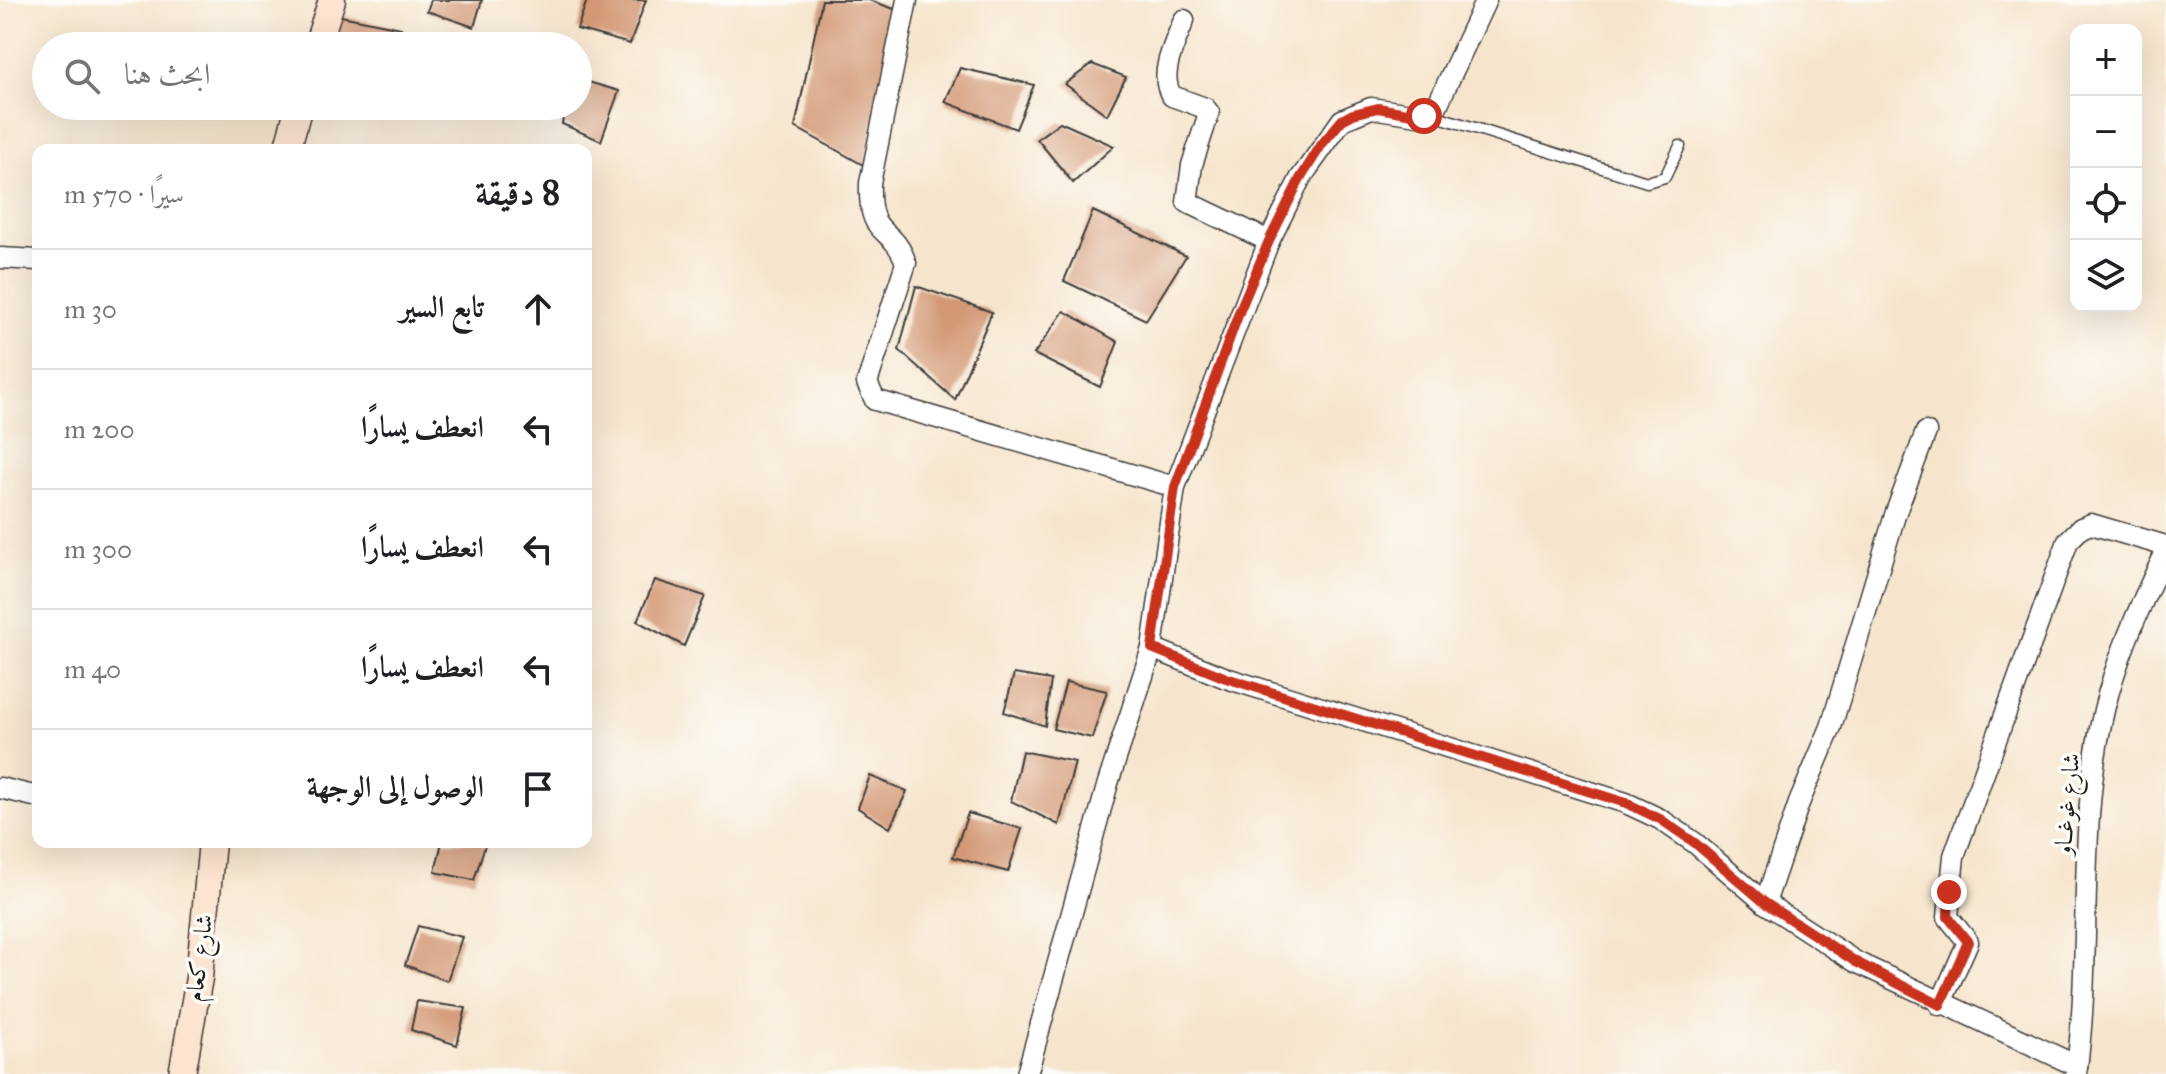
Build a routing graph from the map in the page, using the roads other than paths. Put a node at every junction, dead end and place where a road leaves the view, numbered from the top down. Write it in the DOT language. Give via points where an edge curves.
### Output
graph roads {
  1 [pos="332,0"];
  2 [pos="907,0"];
  3 [pos="1486,0"];
  4 [pos="1184,20"];
  5 [pos="322,32"];
  6 [pos="1430,114"];
  7 [pos="295,120"];
  8 [pos="289,144"];
  9 [pos="1680,146"];
  10 [pos="1269,241"];
  11 [pos="0,258"];
  12 [pos="32,260"];
  13 [pos="1926,432"];
  14 [pos="1175,487"];
  15 [pos="2166,549"];
  16 [pos="1152,648"];
  17 [pos="0,788"];
  18 [pos="32,796"];
  19 [pos="211,848"];
  20 [pos="1765,903"];
  21 [pos="1940,1005"];
  22 [pos="2077,1070"];
  23 [pos="182,1074"];
  24 [pos="1027,1074"];
  1 -- 5 [label="street"];
  2 -- 14 [label="street" via="870,183 869,212 880,232 900,246 906,263 867,383 875,400"];
  3 -- 6 [label="street"];
  4 -- 10 [label="street" via="1168,63 1167,87 1172,96 1209,113 1192,165 1187,202"];
  6 -- 9 [label="lane" via="1647,182 1665,177"];
  6 -- 10 [label="street" via="1371,108 1342,120 1300,179"];
  7 -- 8 [label="street"];
  10 -- 14 [label="street"];
  11 -- 12 [label="street"];
  13 -- 20 [label="street" via="1896,512 1831,727"];
  14 -- 16 [label="street"];
  15 -- 21 [label="street" via="2091,524 2068,541 1954,856 1948,917 1968,942"];
  15 -- 22 [label="street, شارع غوغــاو" via="2140,605 2104,709 2088,847"];
  16 -- 20 [label="street" via="1226,678 1626,803 1695,843"];
  16 -- 24 [label="street" via="1108,783"];
  17 -- 18 [label="street"];
  19 -- 23 [label="street, شارع كعام" via="199,978"];
  20 -- 21 [label="street" via="1856,962"];
  21 -- 22 [label="street"];
}
